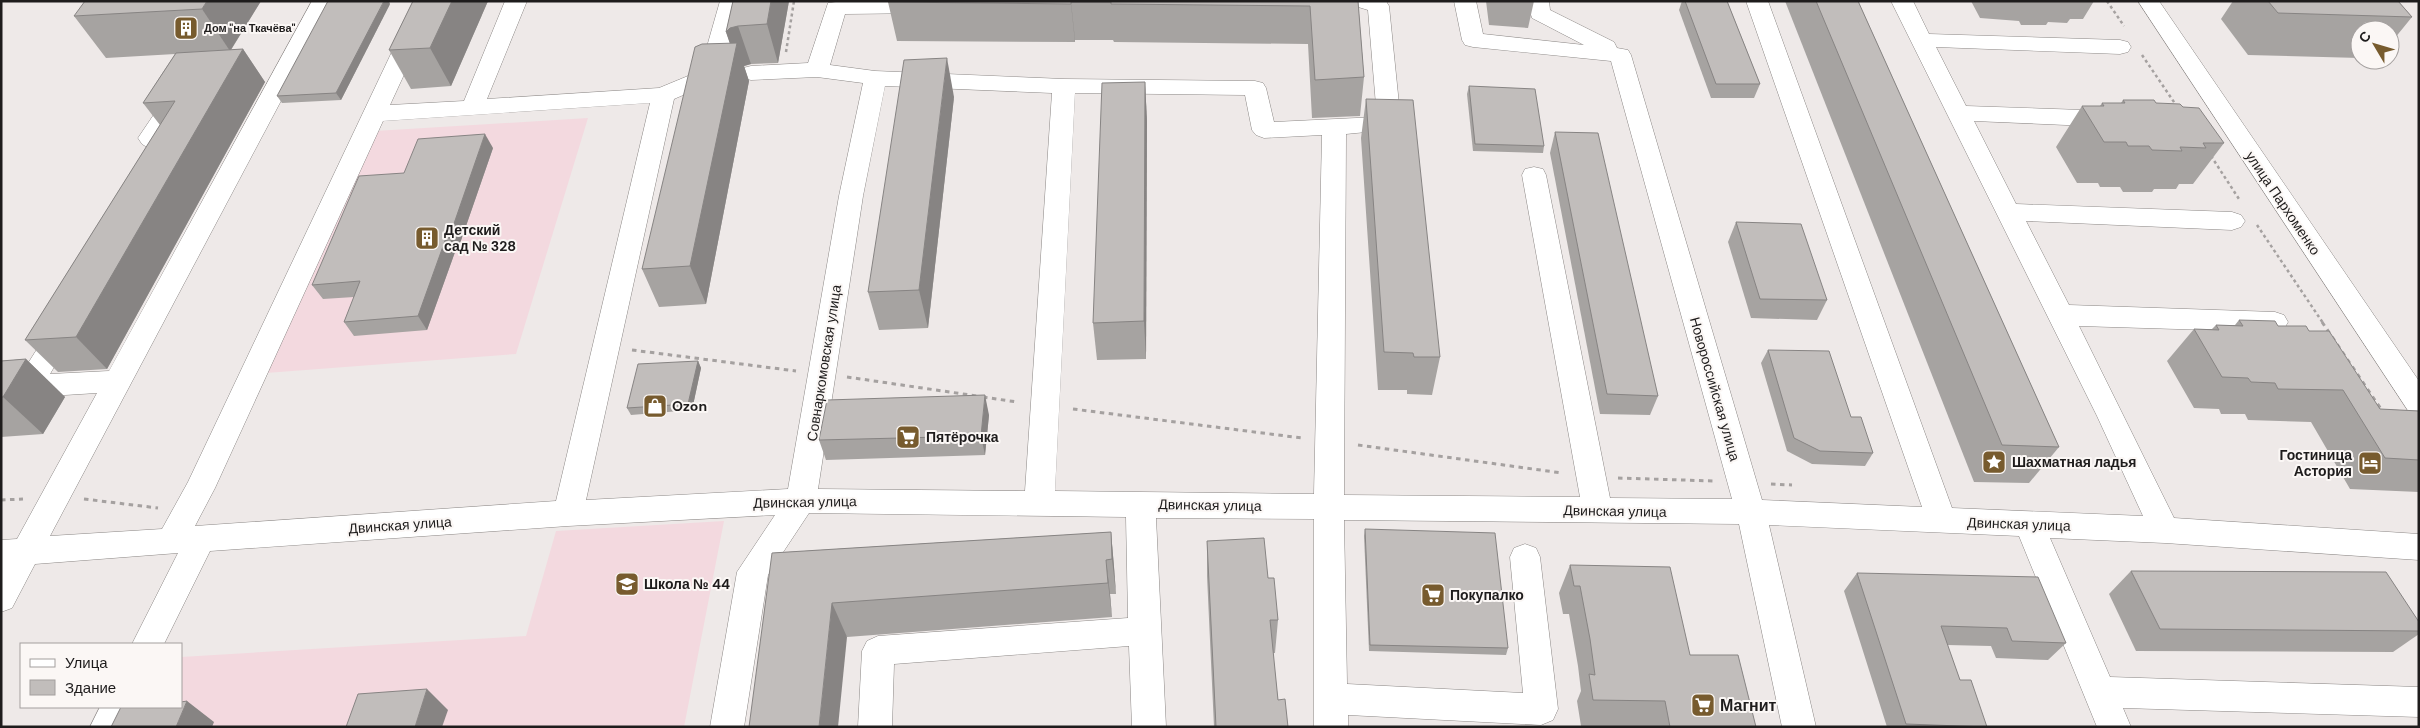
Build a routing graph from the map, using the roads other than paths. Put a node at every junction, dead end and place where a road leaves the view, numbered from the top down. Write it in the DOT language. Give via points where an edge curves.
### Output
graph roads {
  1 [pos="323,1"];
  2 [pos="427,1"];
  3 [pos="516,1"];
  4 [pos="731,1"];
  5 [pos="1364,1"];
  6 [pos="1465,1"];
  7 [pos="1538,1"];
  8 [pos="1757,1"];
  9 [pos="1902,1"];
  10 [pos="2148,1"];
  11 [pos="944,7"];
  12 [pos="2123,39"];
  13 [pos="1922,40"];
  14 [pos="1620,55"];
  15 [pos="817,70"];
  16 [pos="710,75"];
  17 [pos="875,78"];
  18 [pos="185,85"];
  19 [pos="1064,86"];
  20 [pos="663,96"];
  21 [pos="472,108"];
  22 [pos="1958,113"];
  23 [pos="374,114"];
  24 [pos="2132,120"];
  25 [pos="1334,127"];
  26 [pos="1534,175"];
  27 [pos="151,185"];
  28 [pos="2008,212"];
  29 [pos="2242,214"];
  30 [pos="79,303"];
  31 [pos="2060,315"];
  32 [pos="2275,322"];
  33 [pos="118,381"];
  34 [pos="14,388"];
  35 [pos="2419,404"];
  36 [pos="801,500"];
  37 [pos="1039,503"];
  38 [pos="1141,504"];
  39 [pos="1329,506"];
  40 [pos="1596,510"];
  41 [pos="1750,512"];
  42 [pos="568,513"];
  43 [pos="1942,520"];
  44 [pos="2029,524"];
  45 [pos="2165,530"];
  46 [pos="186,540"];
  47 [pos="2419,547"];
  48 [pos="14,552"];
  49 [pos="1525,557"];
  50 [pos="1,598"];
  51 [pos="1144,631"];
  52 [pos="148,643"];
  53 [pos="2099,692"];
  54 [pos="2419,702"];
  55 [pos="116,708"];
  56 [pos="1331,713"];
  57 [pos="107,727"];
  58 [pos="726,727"];
  59 [pos="875,727"];
  60 [pos="1149,727"];
  61 [pos="1799,727"];
  62 [pos="2114,727"];
  1 -- 33 [label="street"];
  2 -- 23 [label="street"];
  3 -- 21 [label="street"];
  4 -- 16 [label="street"];
  5 -- 25 [label="street" via="1378,6 1389,124"];
  6 -- 14 [label="street" via="1473,40"];
  7 -- 14 [label="street" via="1540,13"];
  8 -- 43 [label="street"];
  9 -- 13 [label="street"];
  10 -- 35 [label="street, улица Пархоменко"];
  11 -- 15 [label="street" via="836,8"];
  12 -- 13 [label="street"];
  13 -- 22 [label="street"];
  14 -- 41 [label="street, Новороссийская улица"];
  15 -- 16 [label="street"];
  15 -- 17 [label="street"];
  16 -- 20 [label="street"];
  17 -- 19 [label="street"];
  17 -- 36 [label="street, Совнаркомовская улица" via="851,196"];
  18 -- 27 [label="street" via="150,138 172,151"];
  19 -- 25 [label="street" via="1254,88 1264,130"];
  19 -- 37 [label="street"];
  20 -- 21 [label="street"];
  20 -- 42 [label="street"];
  21 -- 23 [label="street"];
  22 -- 24 [label="street"];
  22 -- 28 [label="street"];
  23 -- 46 [label="street" via="188,511"];
  25 -- 39 [label="street"];
  26 -- 40 [label="street"];
  28 -- 29 [label="street"];
  28 -- 31 [label="street"];
  30 -- 34 [label="street"];
  31 -- 32 [label="street"];
  31 -- 45 [label="street"];
  33 -- 34 [label="street"];
  33 -- 48 [label="street" via="57,496"];
  36 -- 37 [label="street, Двинская улица"];
  36 -- 42 [label="street, Двинская улица"];
  36 -- 58 [label="street, Совнаркомовская улица" via="753,572"];
  37 -- 38 [label="street, Двинская улица"];
  38 -- 39 [label="street, Двинская улица"];
  38 -- 51 [label="street"];
  39 -- 40 [label="street, Двинская улица"];
  39 -- 56 [label="street"];
  40 -- 41 [label="street, Двинская улица"];
  41 -- 43 [label="street, Двинская улица"];
  41 -- 61 [label="street, Новороссийская улица"];
  42 -- 46 [label="street, Двинская улица"];
  43 -- 44 [label="street, Двинская улица"];
  44 -- 45 [label="street, Двинская улица"];
  44 -- 53 [label="street"];
  45 -- 47 [label="street, Двинская улица"];
  46 -- 48 [label="street, Двинская улица"];
  46 -- 52 [label="street"];
  48 -- 50 [label="street"];
  49 -- 56 [label="street" via="1541,709"];
  51 -- 59 [label="street" via="878,650"];
  51 -- 60 [label="street"];
  53 -- 54 [label="street"];
  53 -- 62 [label="street"];
  55 -- 57 [label="street"];
}
